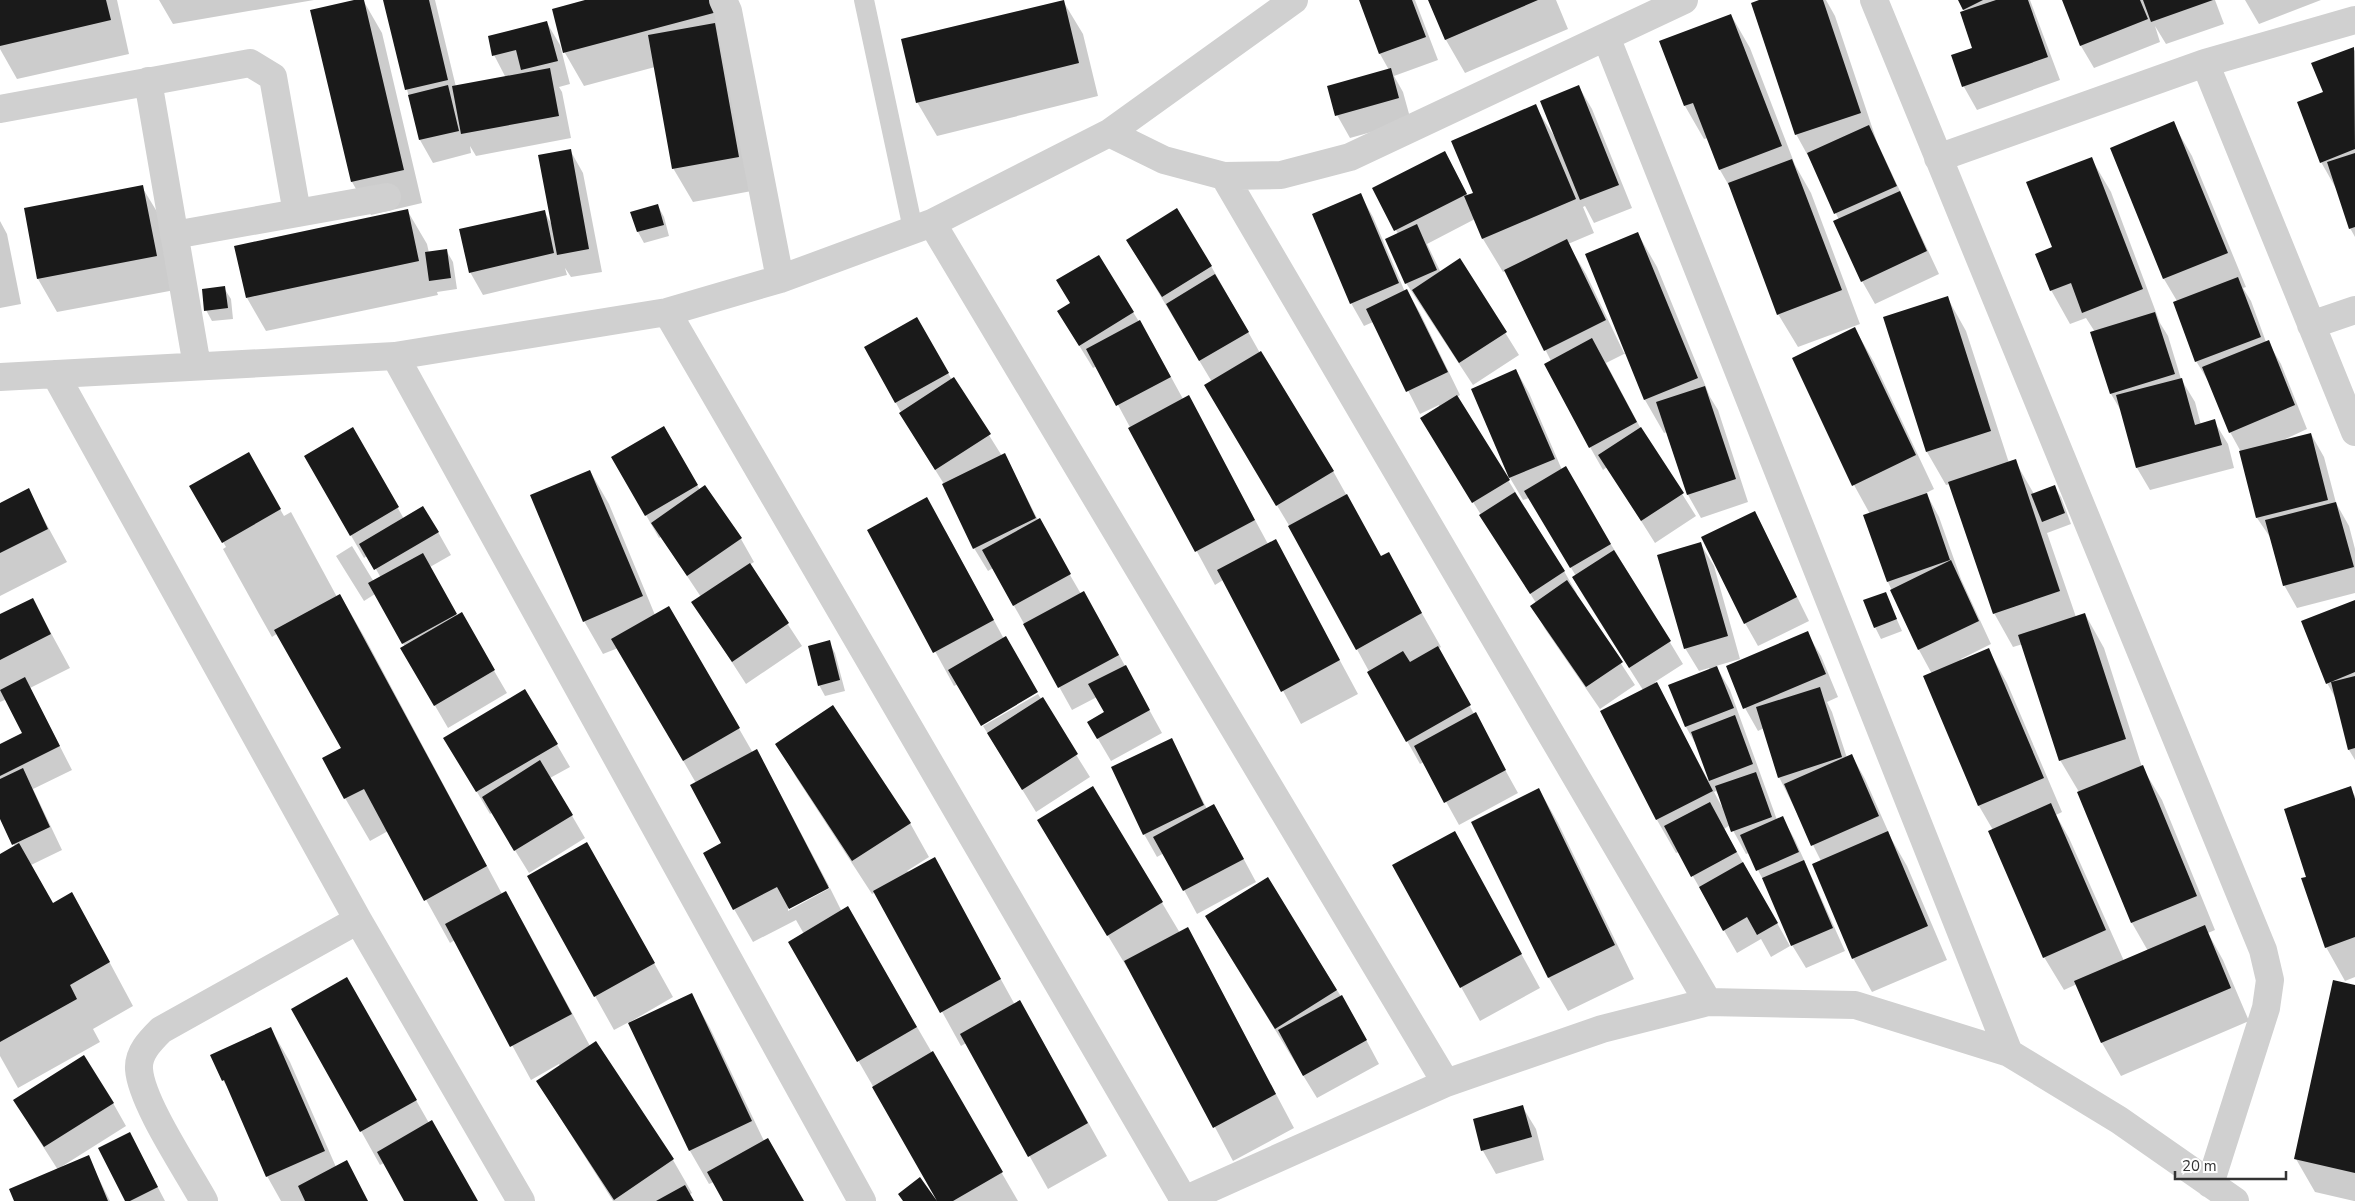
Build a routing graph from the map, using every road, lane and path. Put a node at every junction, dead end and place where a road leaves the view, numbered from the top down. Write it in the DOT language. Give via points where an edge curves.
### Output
graph roads {
  1 [pos="723,0"];
  2 [pos="864,0"];
  3 [pos="1294,0"];
  4 [pos="1684,0"];
  5 [pos="1874,0"];
  6 [pos="2355,20"];
  7 [pos="1606,37"];
  8 [pos="2205,63"];
  9 [pos="148,81"];
  10 [pos="0,109"];
  11 [pos="1109,133"];
  12 [pos="1938,158"];
  13 [pos="1224,176"];
  14 [pos="387,197"];
  15 [pos="297,213"];
  16 [pos="922,226"];
  17 [pos="174,235"];
  18 [pos="780,279"];
  19 [pos="2355,310"];
  20 [pos="667,312"];
  21 [pos="2311,325"];
  22 [pos="396,356"];
  23 [pos="197,366"];
  24 [pos="55,374"];
  25 [pos="0,377"];
  26 [pos="2355,432"];
  27 [pos="358,920"];
  28 [pos="1708,1002"];
  29 [pos="2010,1054"];
  30 [pos="1446,1083"];
  31 [pos="2210,1184"];
  32 [pos="204,1201"];
  33 [pos="521,1201"];
  34 [pos="862,1201"];
  35 [pos="1183,1201"];
  36 [pos="2235,1201"];
  1 -- 18 [label="street" via="730,20"];
  2 -- 16 [label="lane"];
  3 -- 11 [label="street"];
  4 -- 7 [label="street"];
  5 -- 12 [label="street"];
  6 -- 8 [label="street"];
  7 -- 13 [label="street" via="1350,157 1281,175"];
  7 -- 29 [label="street"];
  8 -- 12 [label="street"];
  8 -- 21 [label="street"];
  9 -- 10 [label="street"];
  9 -- 15 [label="street" via="250,62 273,77"];
  9 -- 17 [label="street"];
  11 -- 13 [label="street" via="1164,160"];
  11 -- 16 [label="street"];
  12 -- 31 [label="street" via="2263,950 2270,980 2266,1008"];
  13 -- 28 [label="street"];
  14 -- 15 [label="street"];
  15 -- 17 [label="street"];
  16 -- 18 [label="street"];
  16 -- 30 [label="street"];
  17 -- 23 [label="street"];
  18 -- 20 [label="street"];
  19 -- 21 [label="street"];
  20 -- 22 [label="street"];
  20 -- 35 [label="street"];
  21 -- 26 [label="street"];
  22 -- 23 [label="street"];
  22 -- 34 [label="street"];
  23 -- 24 [label="street"];
  24 -- 25 [label="street"];
  24 -- 27 [label="street"];
  27 -- 32 [label="street" via="161,1030 146,1045 139,1068 147,1097"];
  27 -- 33 [label="street"];
  28 -- 29 [label="street" via="1855,1005"];
  28 -- 30 [label="street" via="1602,1029"];
  29 -- 31 [label="street" via="2119,1120"];
  30 -- 35 [label="street"];
  31 -- 36 [label="street"];
}
